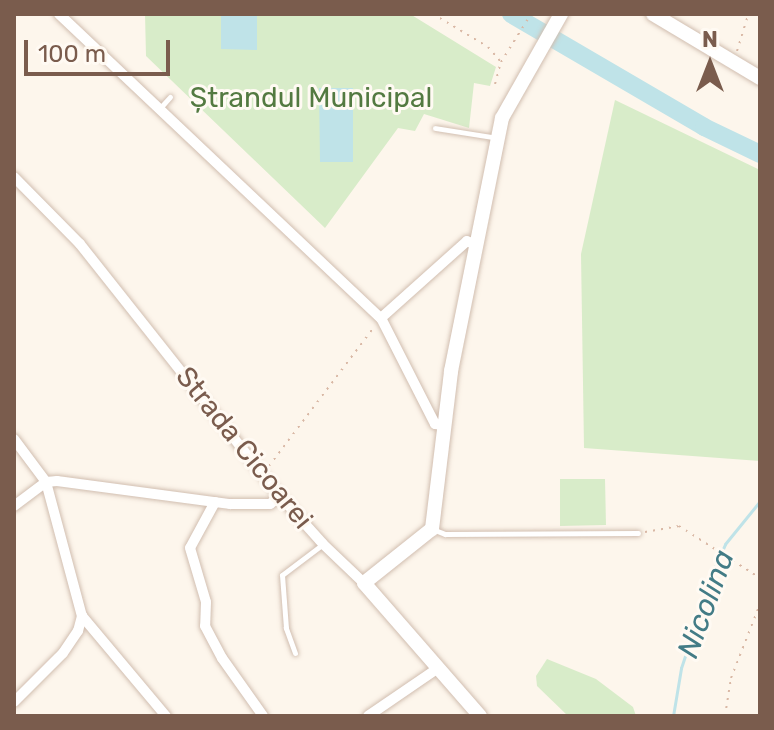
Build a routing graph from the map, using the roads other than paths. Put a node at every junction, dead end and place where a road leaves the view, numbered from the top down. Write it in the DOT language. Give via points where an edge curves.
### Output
graph roads {
  1 [pos="59,14"];
  2 [pos="561,14"];
  3 [pos="653,14"];
  4 [pos="760,78"];
  5 [pos="170,97"];
  6 [pos="160,108"];
  7 [pos="435,128"];
  8 [pos="499,139"];
  9 [pos="14,177"];
  10 [pos="476,245"];
  11 [pos="381,318"];
  12 [pos="443,425"];
  13 [pos="14,439"];
  14 [pos="46,482"];
  15 [pos="280,496"];
  16 [pos="215,502"];
  17 [pos="14,506"];
  18 [pos="432,529"];
  19 [pos="638,533"];
  20 [pos="323,544"];
  21 [pos="364,583"];
  22 [pos="82,616"];
  23 [pos="295,653"];
  24 [pos="437,669"];
  25 [pos="14,702"];
  26 [pos="166,716"];
  27 [pos="263,716"];
  28 [pos="368,716"];
  29 [pos="480,716"];
  1 -- 6 [label="street"];
  2 -- 8 [label="street" via="506,106"];
  3 -- 4 [label="street"];
  5 -- 6 [label="lane"];
  6 -- 11 [label="street"];
  7 -- 8 [label="lane"];
  8 -- 10 [label="street"];
  9 -- 15 [label="street, Strada Cicoarei" via="80,244"];
  10 -- 11 [label="street" via="467,241"];
  10 -- 12 [label="street"];
  11 -- 12 [label="street" via="435,424"];
  12 -- 18 [label="street"];
  13 -- 14 [label="street"];
  14 -- 16 [label="street"];
  14 -- 17 [label="street"];
  14 -- 22 [label="street"];
  15 -- 16 [label="street" via="270,504"];
  15 -- 20 [label="street, Strada Cicoarei"];
  16 -- 27 [label="street" via="190,548 206,602 205,626"];
  18 -- 19 [label="lane" via="445,534"];
  18 -- 21 [label="street"];
  20 -- 21 [label="street, Strada Cicoarei"];
  20 -- 23 [label="lane" via="282,575 286,628"];
  21 -- 24 [label="street, Strada Cicoarei"];
  22 -- 25 [label="street" via="63,653"];
  22 -- 26 [label="street"];
  24 -- 28 [label="street"];
  24 -- 29 [label="street, Strada Cicoarei"];
}
